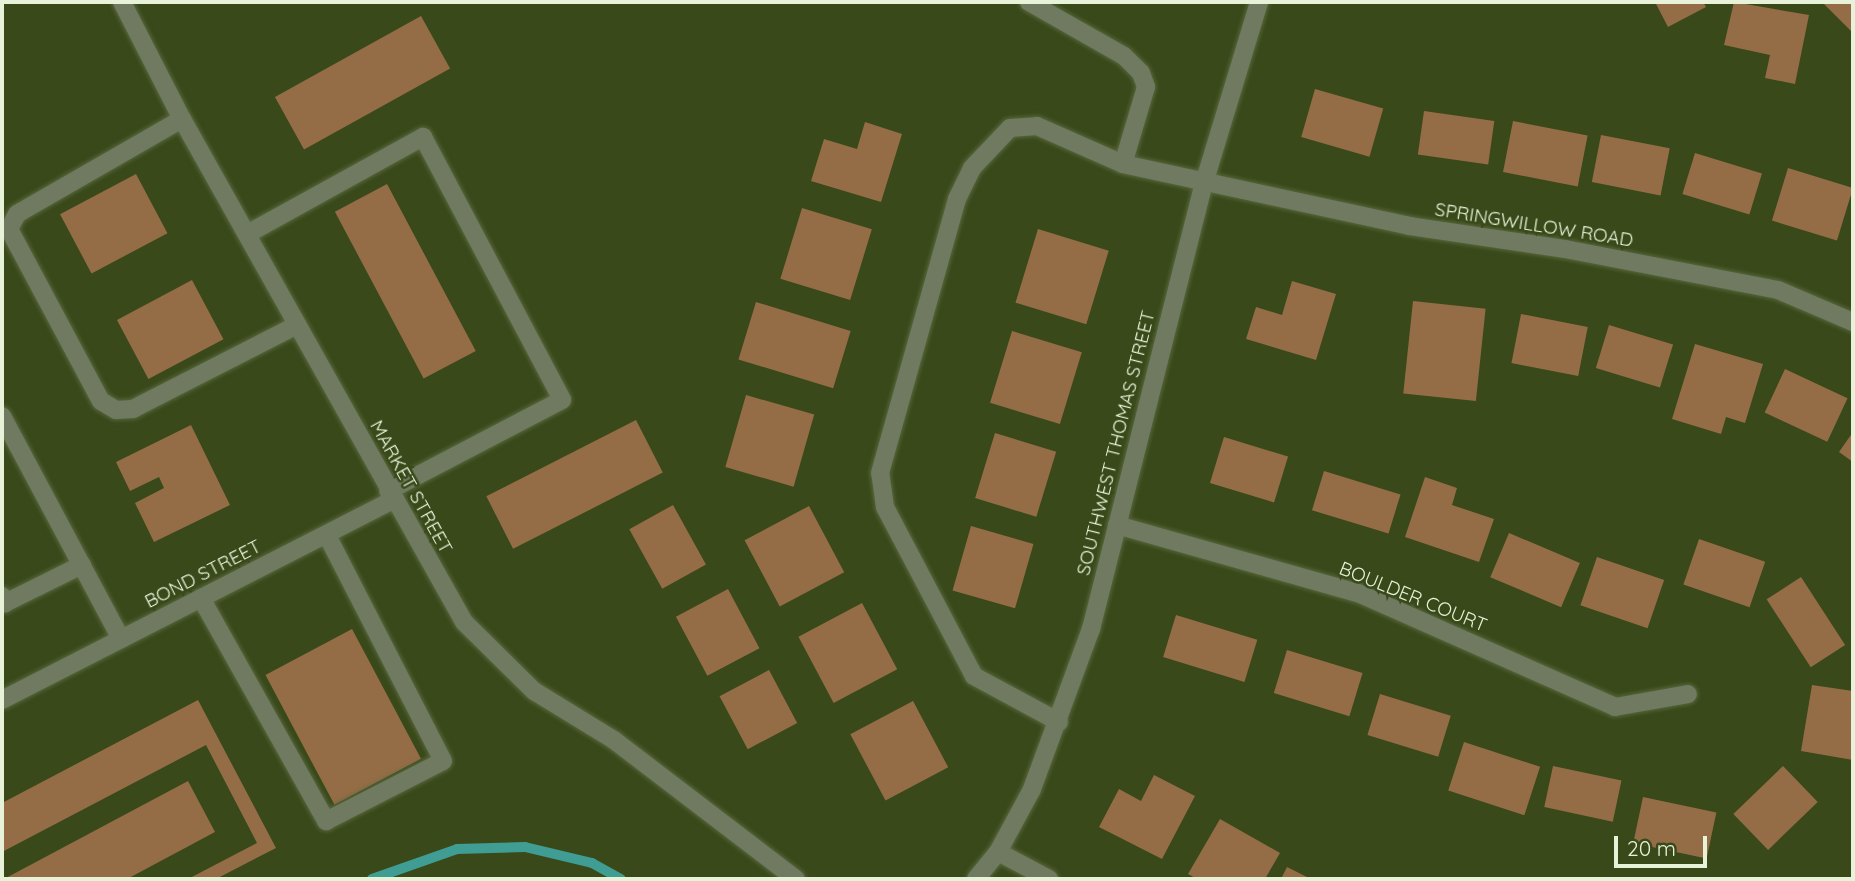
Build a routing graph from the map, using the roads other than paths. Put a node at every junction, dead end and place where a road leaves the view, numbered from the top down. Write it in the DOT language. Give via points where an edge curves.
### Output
graph roads {
  1 [pos="122,2"];
  2 [pos="1029,2"];
  3 [pos="1259,2"];
  4 [pos="182,119"];
  5 [pos="1123,164"];
  6 [pos="1205,180"];
  7 [pos="249,233"];
  8 [pos="1853,322"];
  9 [pos="297,325"];
  10 [pos="2,416"];
  11 [pos="391,496"];
  12 [pos="1117,525"];
  13 [pos="327,535"];
  14 [pos="82,565"];
  15 [pos="2,596"];
  16 [pos="201,598"];
  17 [pos="121,639"];
  18 [pos="1688,694"];
  19 [pos="2,700"];
  20 [pos="1059,722"];
  21 [pos="998,852"];
  22 [pos="796,879"];
  23 [pos="976,879"];
  24 [pos="1049,879"];
  1 -- 4 [label="street, MARKET STREET"];
  2 -- 5 [label="street" via="1124,56 1141,73 1146,87"];
  3 -- 6 [label="street, SOUTHWEST THOMAS STREET"];
  4 -- 7 [label="street, MARKET STREET"];
  4 -- 9 [label="street" via="18,214 9,229 101,401 117,410 133,410"];
  5 -- 6 [label="street, SPRINGWILLOW ROAD"];
  5 -- 20 [label="street, SPRINGWILLOW ROAD" via="1037,125 1010,128 972,168 957,199 880,473 885,507 974,676"];
  6 -- 8 [label="street, SPRINGWILLOW ROAD" via="1409,226 1565,249 1778,290"];
  6 -- 12 [label="street, SOUTHWEST THOMAS STREET"];
  7 -- 9 [label="street, MARKET STREET"];
  7 -- 11 [label="street, BOND STREET" via="423,136 562,400"];
  9 -- 11 [label="street, MARKET STREET"];
  10 -- 14 [label="street"];
  11 -- 13 [label="street, BOND STREET"];
  11 -- 22 [label="street, MARKET STREET" via="464,622 534,691 614,740"];
  12 -- 18 [label="street, BOULDER COURT" via="1358,593 1615,707"];
  12 -- 20 [label="street, SOUTHWEST THOMAS STREET" via="1091,629"];
  13 -- 16 [label="street, BOND STREET"];
  13 -- 16 [label="street" via="443,761 326,821"];
  14 -- 15 [label="street" via="5,603"];
  14 -- 17 [label="street"];
  16 -- 17 [label="street, BOND STREET"];
  17 -- 19 [label="street, BOND STREET"];
  20 -- 21 [label="street, SOUTHWEST THOMAS STREET" via="1032,789"];
  21 -- 23 [label="street, SOUTHWEST THOMAS STREET"];
  21 -- 24 [label="street"];
}
